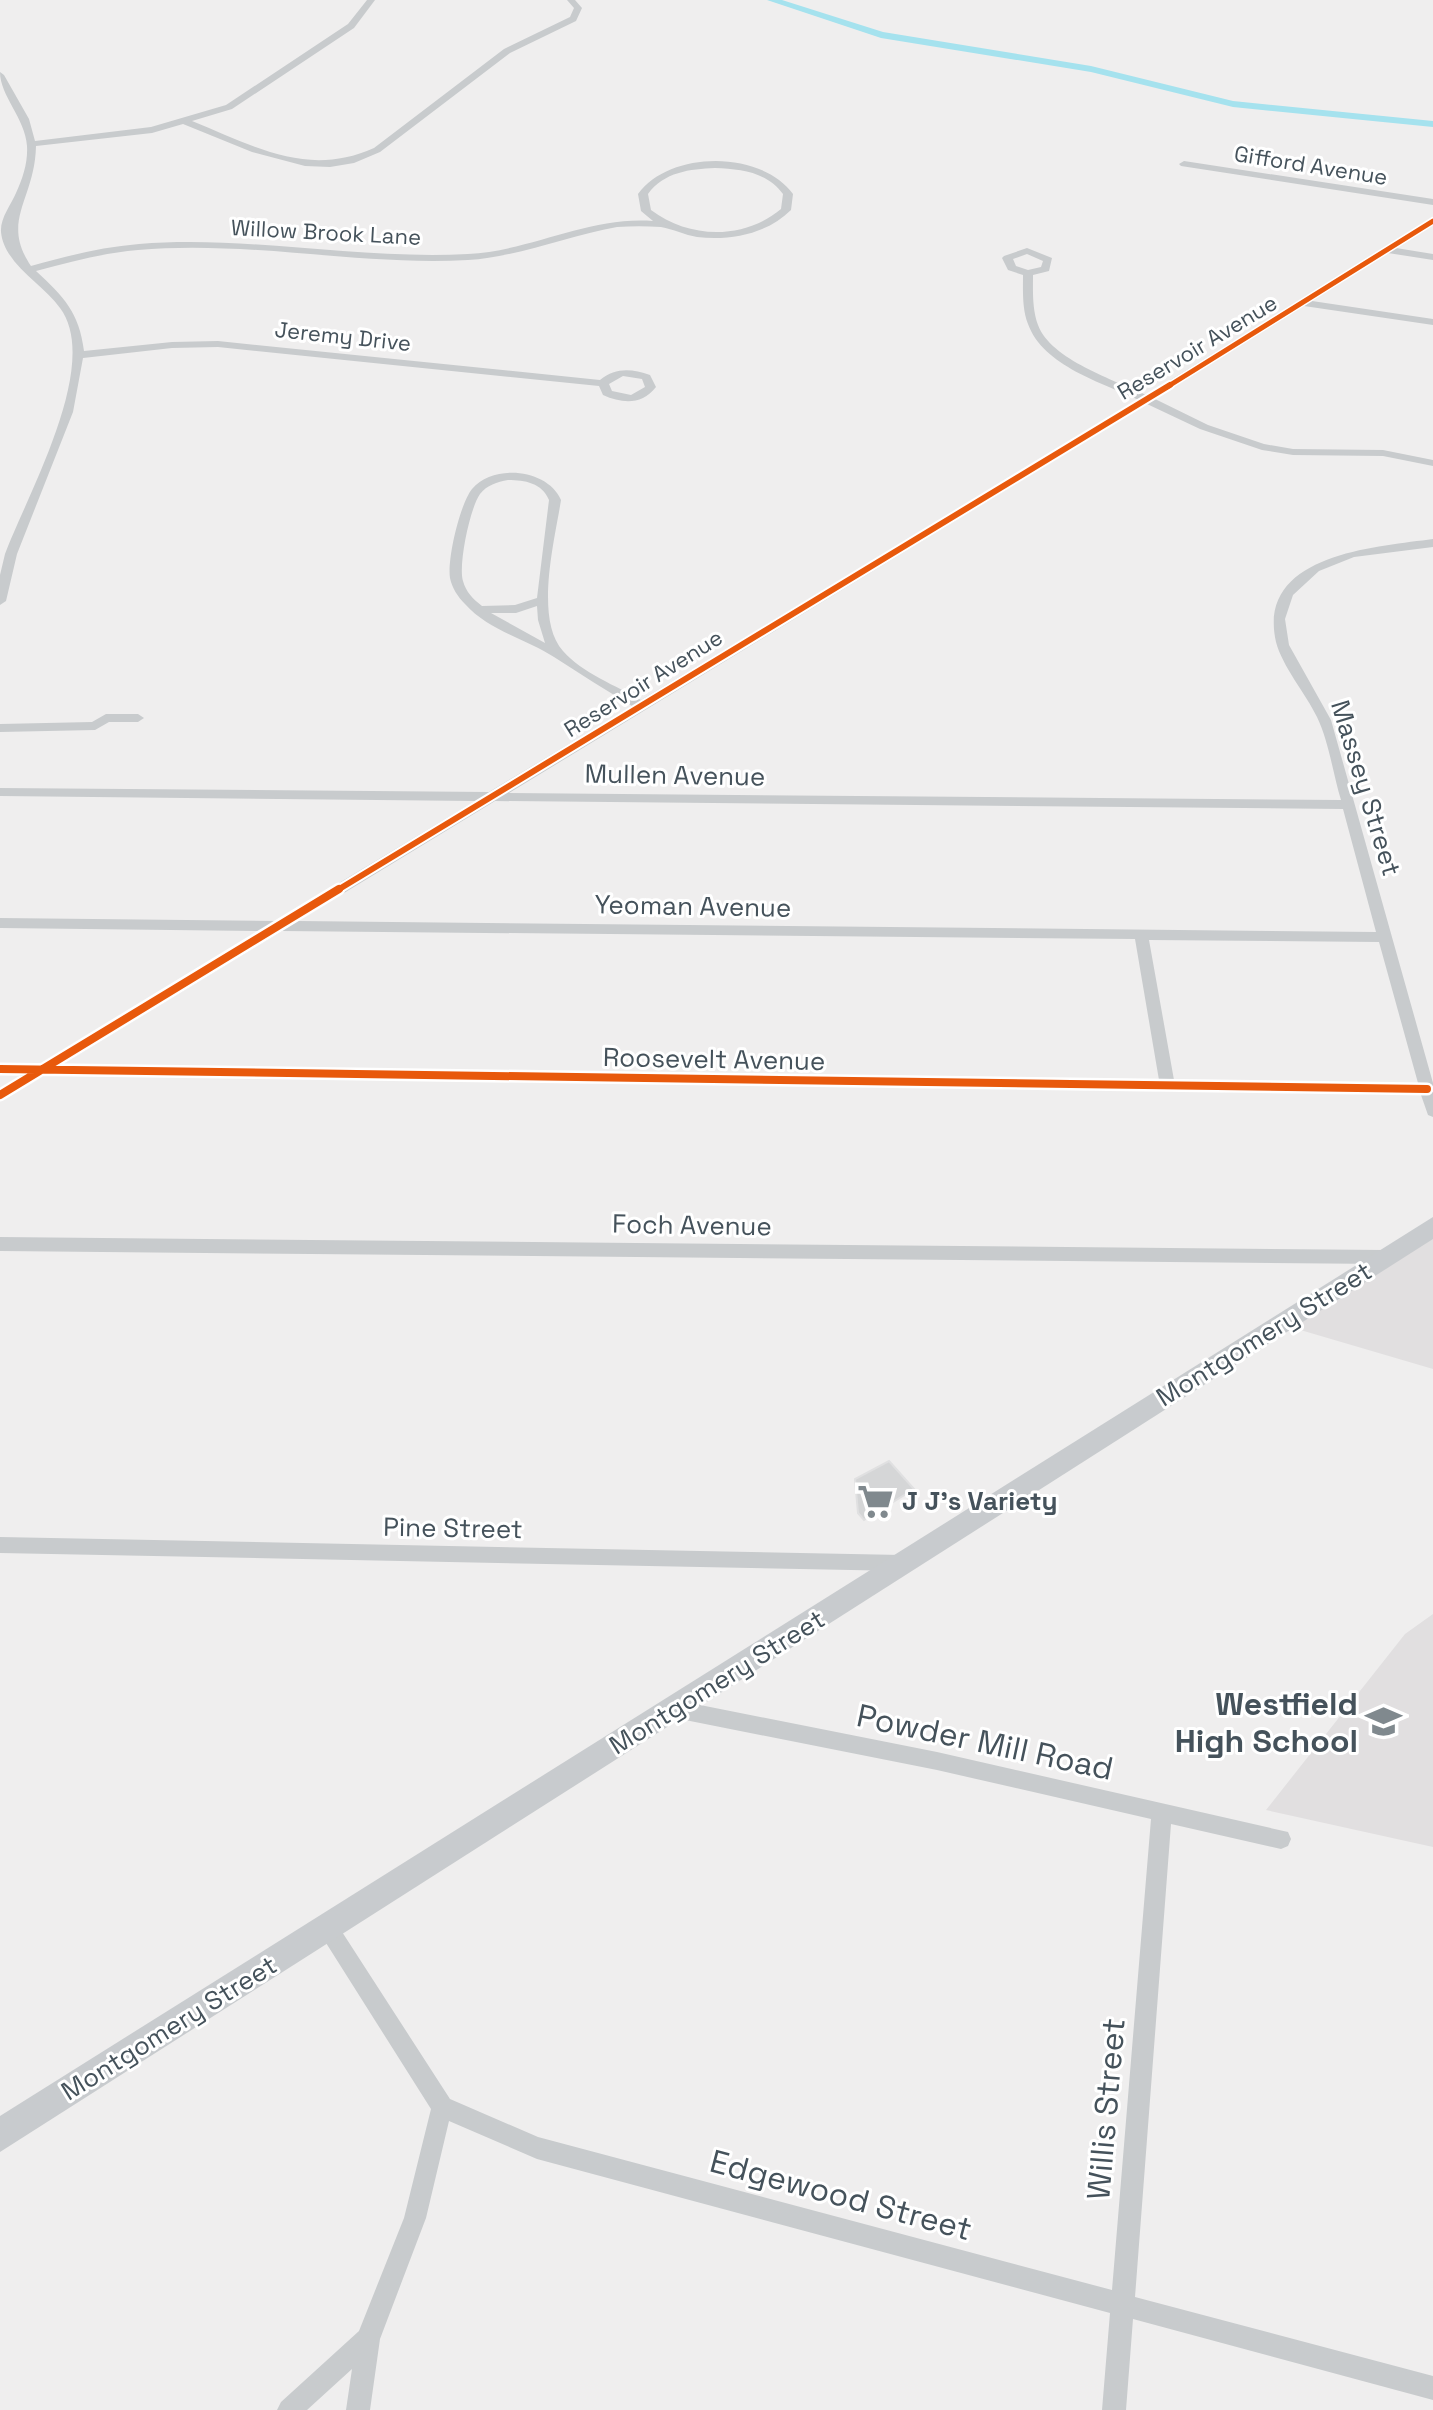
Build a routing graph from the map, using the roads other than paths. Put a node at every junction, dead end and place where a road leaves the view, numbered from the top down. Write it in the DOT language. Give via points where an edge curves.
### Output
graph roads {
  1 [pos="371,0"];
  2 [pos="571,0"];
  3 [pos="0,75"];
  4 [pos="16,102"];
  5 [pos="0,105"];
  6 [pos="186,122"];
  7 [pos="33,144"];
  8 [pos="1184,164"];
  9 [pos="642,200"];
  10 [pos="1433,202"];
  11 [pos="1433,221"];
  12 [pos="619,223"];
  13 [pos="666,225"];
  14 [pos="1387,250"];
  15 [pos="1433,257"];
  16 [pos="31,269"];
  17 [pos="1028,273"];
  18 [pos="1305,303"];
  19 [pos="1433,322"];
  20 [pos="78,355"];
  21 [pos="603,383"];
  22 [pos="1148,399"];
  23 [pos="1433,463"];
  24 [pos="1433,543"];
  25 [pos="542,600"];
  26 [pos="0,601"];
  27 [pos="479,610"];
  28 [pos="557,654"];
  29 [pos="640,705"];
  30 [pos="138,718"];
  31 [pos="0,728"];
  32 [pos="0,792"];
  33 [pos="494,797"];
  34 [pos="1349,805"];
  35 [pos="0,923"];
  36 [pos="284,926"];
  37 [pos="1141,934"];
  38 [pos="1385,937"];
  39 [pos="0,1069"];
  40 [pos="40,1070"];
  41 [pos="1168,1086"];
  42 [pos="1427,1089"];
  43 [pos="0,1095"];
  44 [pos="1433,1111"];
  45 [pos="1433,1227"];
  46 [pos="0,1244"];
  47 [pos="1384,1257"];
  48 [pos="0,1545"];
  49 [pos="904,1563"];
  50 [pos="675,1709"];
  51 [pos="1162,1813"];
  52 [pos="1281,1839"];
  53 [pos="328,1928"];
  54 [pos="442,2107"];
  55 [pos="0,2135"];
  56 [pos="1123,2303"];
  57 [pos="368,2339"];
  58 [pos="1433,2388"];
  59 [pos="289,2410"];
  60 [pos="358,2410"];
  61 [pos="1114,2410"];
  1 -- 6 [label="street" via="351,26 261,89"];
  2 -- 6 [label="street" via="578,8 573,19 507,51 377,150 355,160 297,162"];
  3 -- 4 [label="street"];
  4 -- 5 [label="street"];
  4 -- 7 [label="street"];
  6 -- 7 [label="street"];
  7 -- 16 [label="street" via="32,164 6,233"];
  8 -- 10 [label="street, Gifford Avenue"];
  9 -- 12 [label="street" via="635,213"];
  9 -- 13 [label="street" via="646,211"];
  9 -- 13 [label="street" via="656,179 704,166 758,172 775,179 788,194 789,205 781,215 746,231 711,234"];
  11 -- 14 [label="street, Reservoir Avenue"];
  12 -- 13 [label="street"];
  12 -- 16 [label="street, Willow Brook Lane" via="470,257 147,245 81,254"];
  14 -- 15 [label="street"];
  14 -- 18 [label="street, Reservoir Avenue"];
  16 -- 20 [label="street" via="66,305 76,329"];
  17 -- 22 [label="street" via="1029,318 1042,341 1070,363"];
  18 -- 19 [label="street"];
  18 -- 22 [label="street, Reservoir Avenue"];
  20 -- 21 [label="street, Jeremy Drive" via="172,345 242,345"];
  20 -- 26 [label="street" via="66,411 11,554"];
  22 -- 23 [label="street" via="1204,427 1262,447 1383,453"];
  22 -- 29 [label="street, Reservoir Avenue"];
  24 -- 34 [label="street, Massey Street" via="1352,554 1326,563 1294,584 1281,605 1283,645 1325,720"];
  25 -- 27 [label="street" via="516,609"];
  25 -- 27 [label="street" via="554,495 541,482 507,477 489,481 473,494 456,570 459,588"];
  25 -- 28 [label="street" via="544,626"];
  27 -- 28 [label="street"];
  28 -- 29 [label="street"];
  29 -- 33 [label="street, Reservoir Avenue"];
  30 -- 31 [label="street" via="106,718 95,726"];
  32 -- 33 [label="street, Mullen Avenue"];
  33 -- 34 [label="street, Mullen Avenue"];
  33 -- 36 [label="street, Reservoir Avenue"];
  34 -- 38 [label="street, Massey Street"];
  35 -- 36 [label="street, Yeoman Avenue"];
  36 -- 37 [label="street, Yeoman Avenue"];
  36 -- 40 [label="street, Reservoir Avenue"];
  37 -- 38 [label="street, Yeoman Avenue"];
  37 -- 41 [label="street"];
  38 -- 42 [label="street, Massey Street"];
  39 -- 40 [label="street, Roosevelt Avenue"];
  40 -- 41 [label="street, Roosevelt Avenue"];
  40 -- 43 [label="street, Reservoir Avenue"];
  41 -- 42 [label="street, Roosevelt Avenue"];
  42 -- 44 [label="street, Massey Street"];
  45 -- 47 [label="main road, Montgomery Street"];
  46 -- 47 [label="street, Foch Avenue"];
  47 -- 49 [label="main road, Montgomery Street"];
  48 -- 49 [label="street, Pine Street"];
  49 -- 50 [label="main road, Montgomery Street"];
  50 -- 51 [label="street, Powder Mill Road"];
  50 -- 53 [label="main road, Montgomery Street"];
  51 -- 52 [label="street, Powder Mill Road"];
  51 -- 56 [label="street, Willis Street"];
  53 -- 54 [label="street"];
  53 -- 55 [label="main road, Montgomery Street"];
  54 -- 56 [label="street, Edgewood Street" via="537,2148"];
  54 -- 57 [label="street" via="415,2218"];
  56 -- 58 [label="street, Edgewood Street"];
  56 -- 61 [label="street, Willis Street"];
  57 -- 59 [label="street"];
  57 -- 60 [label="street"];
}
